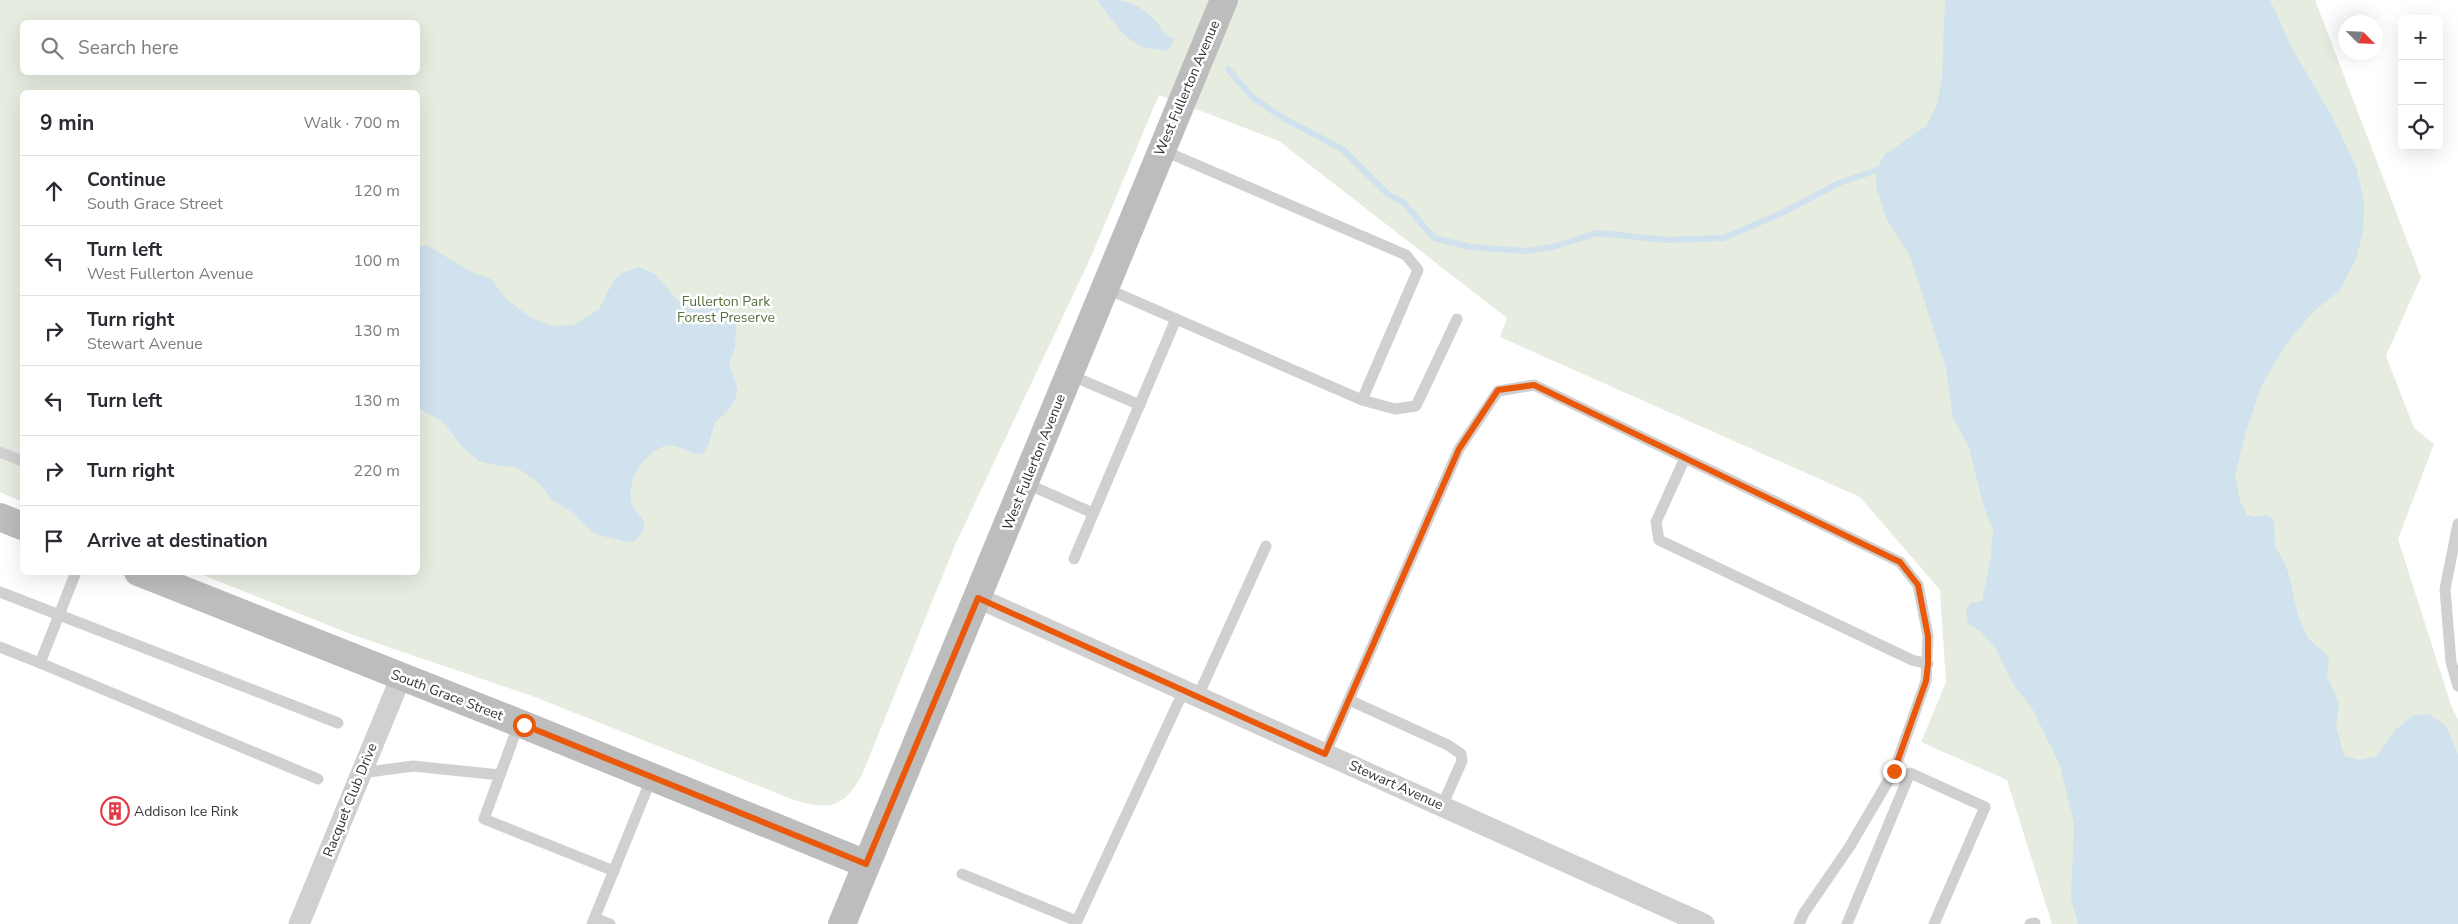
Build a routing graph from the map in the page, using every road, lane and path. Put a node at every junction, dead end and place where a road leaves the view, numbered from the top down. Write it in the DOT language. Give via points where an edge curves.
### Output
graph roads {
  1 [pos="1224,0"];
  2 [pos="1162,150"];
  3 [pos="1105,288"];
  4 [pos="1176,319"];
  5 [pos="1456,319"];
  6 [pos="1070,375"];
  7 [pos="1362,400"];
  8 [pos="1140,405"];
  9 [pos="0,452"];
  10 [pos="1684,458"];
  11 [pos="20,460"];
  12 [pos="1025,483"];
  13 [pos="1093,513"];
  14 [pos="0,517"];
  15 [pos="2458,524"];
  16 [pos="20,525"];
  17 [pos="1266,546"];
  18 [pos="1074,559"];
  19 [pos="75,575"];
  20 [pos="145,575"];
  21 [pos="0,592"];
  22 [pos="978,598"];
  23 [pos="59,615"];
  24 [pos="0,647"];
  25 [pos="40,663"];
  26 [pos="1928,664"];
  27 [pos="400,677"];
  28 [pos="2458,686"];
  29 [pos="1191,693"];
  30 [pos="1349,700"];
  31 [pos="338,723"];
  32 [pos="519,723"];
  33 [pos="1325,754"];
  34 [pos="361,773"];
  35 [pos="500,775"];
  36 [pos="652,777"];
  37 [pos="318,780"];
  38 [pos="1442,806"];
  39 [pos="866,864"];
  40 [pos="614,871"];
  41 [pos="962,874"];
  42 [pos="1683,920"];
  43 [pos="593,921"];
  44 [pos="299,924"];
  45 [pos="610,924"];
  46 [pos="842,924"];
  47 [pos="1704,924"];
  48 [pos="1799,924"];
  49 [pos="1847,924"];
  50 [pos="1934,924"];
  1 -- 2 [label="street, West Fullerton Avenue"];
  2 -- 3 [label="street, West Fullerton Avenue"];
  2 -- 7 [label="lane" via="1406,255 1418,270"];
  3 -- 4 [label="lane"];
  3 -- 6 [label="street, West Fullerton Avenue"];
  4 -- 7 [label="lane"];
  4 -- 8 [label="lane"];
  5 -- 7 [label="lane" via="1416,406 1395,409"];
  6 -- 8 [label="lane"];
  6 -- 12 [label="street, West Fullerton Avenue"];
  8 -- 13 [label="lane"];
  9 -- 11 [label="lane"];
  10 -- 26 [label="lane" via="1900,562 1918,585 1928,636"];
  10 -- 26 [label="lane" via="1656,522 1659,540 1912,660"];
  10 -- 30 [label="lane" via="1534,385 1498,390 1459,449"];
  12 -- 13 [label="lane"];
  12 -- 22 [label="street, West Fullerton Avenue"];
  13 -- 18 [label="lane"];
  14 -- 16 [label="street"];
  15 -- 28 [label="lane" via="2445,590 2450,662"];
  17 -- 29 [label="lane"];
  19 -- 23 [label="lane"];
  20 -- 27 [label="street, South Grace Street"];
  21 -- 23 [label="lane"];
  22 -- 29 [label="street, Stewart Avenue"];
  22 -- 39 [label="street, West Fullerton Avenue"];
  23 -- 25 [label="lane"];
  23 -- 31 [label="lane"];
  24 -- 25 [label="lane"];
  25 -- 37 [label="lane"];
  26 -- 48 [label="lane" via="1926,681 1894,771"];
  27 -- 32 [label="street, South Grace Street"];
  27 -- 34 [label="street, Racquet Club Drive"];
  29 -- 33 [label="street, Stewart Avenue"];
  29 -- 41 [label="lane" via="1077,921"];
  30 -- 33 [label="lane"];
  30 -- 38 [label="lane" via="1448,744 1461,754 1462,761"];
  32 -- 35 [label="lane"];
  32 -- 36 [label="street, South Grace Street"];
  33 -- 38 [label="street, Stewart Avenue"];
  34 -- 35 [label="lane" via="413,766"];
  34 -- 44 [label="street, Racquet Club Drive"];
  35 -- 40 [label="lane" via="484,819"];
  36 -- 39 [label="street, South Grace Street"];
  36 -- 40 [label="lane"];
  38 -- 42 [label="street, Stewart Avenue"];
  39 -- 46 [label="street, West Fullerton Avenue"];
  40 -- 43 [label="lane"];
  42 -- 47 [label="street, Stewart Avenue"];
  43 -- 45 [label="lane"];
  49 -- 50 [label="lane" via="1910,773 1985,807"];
}
